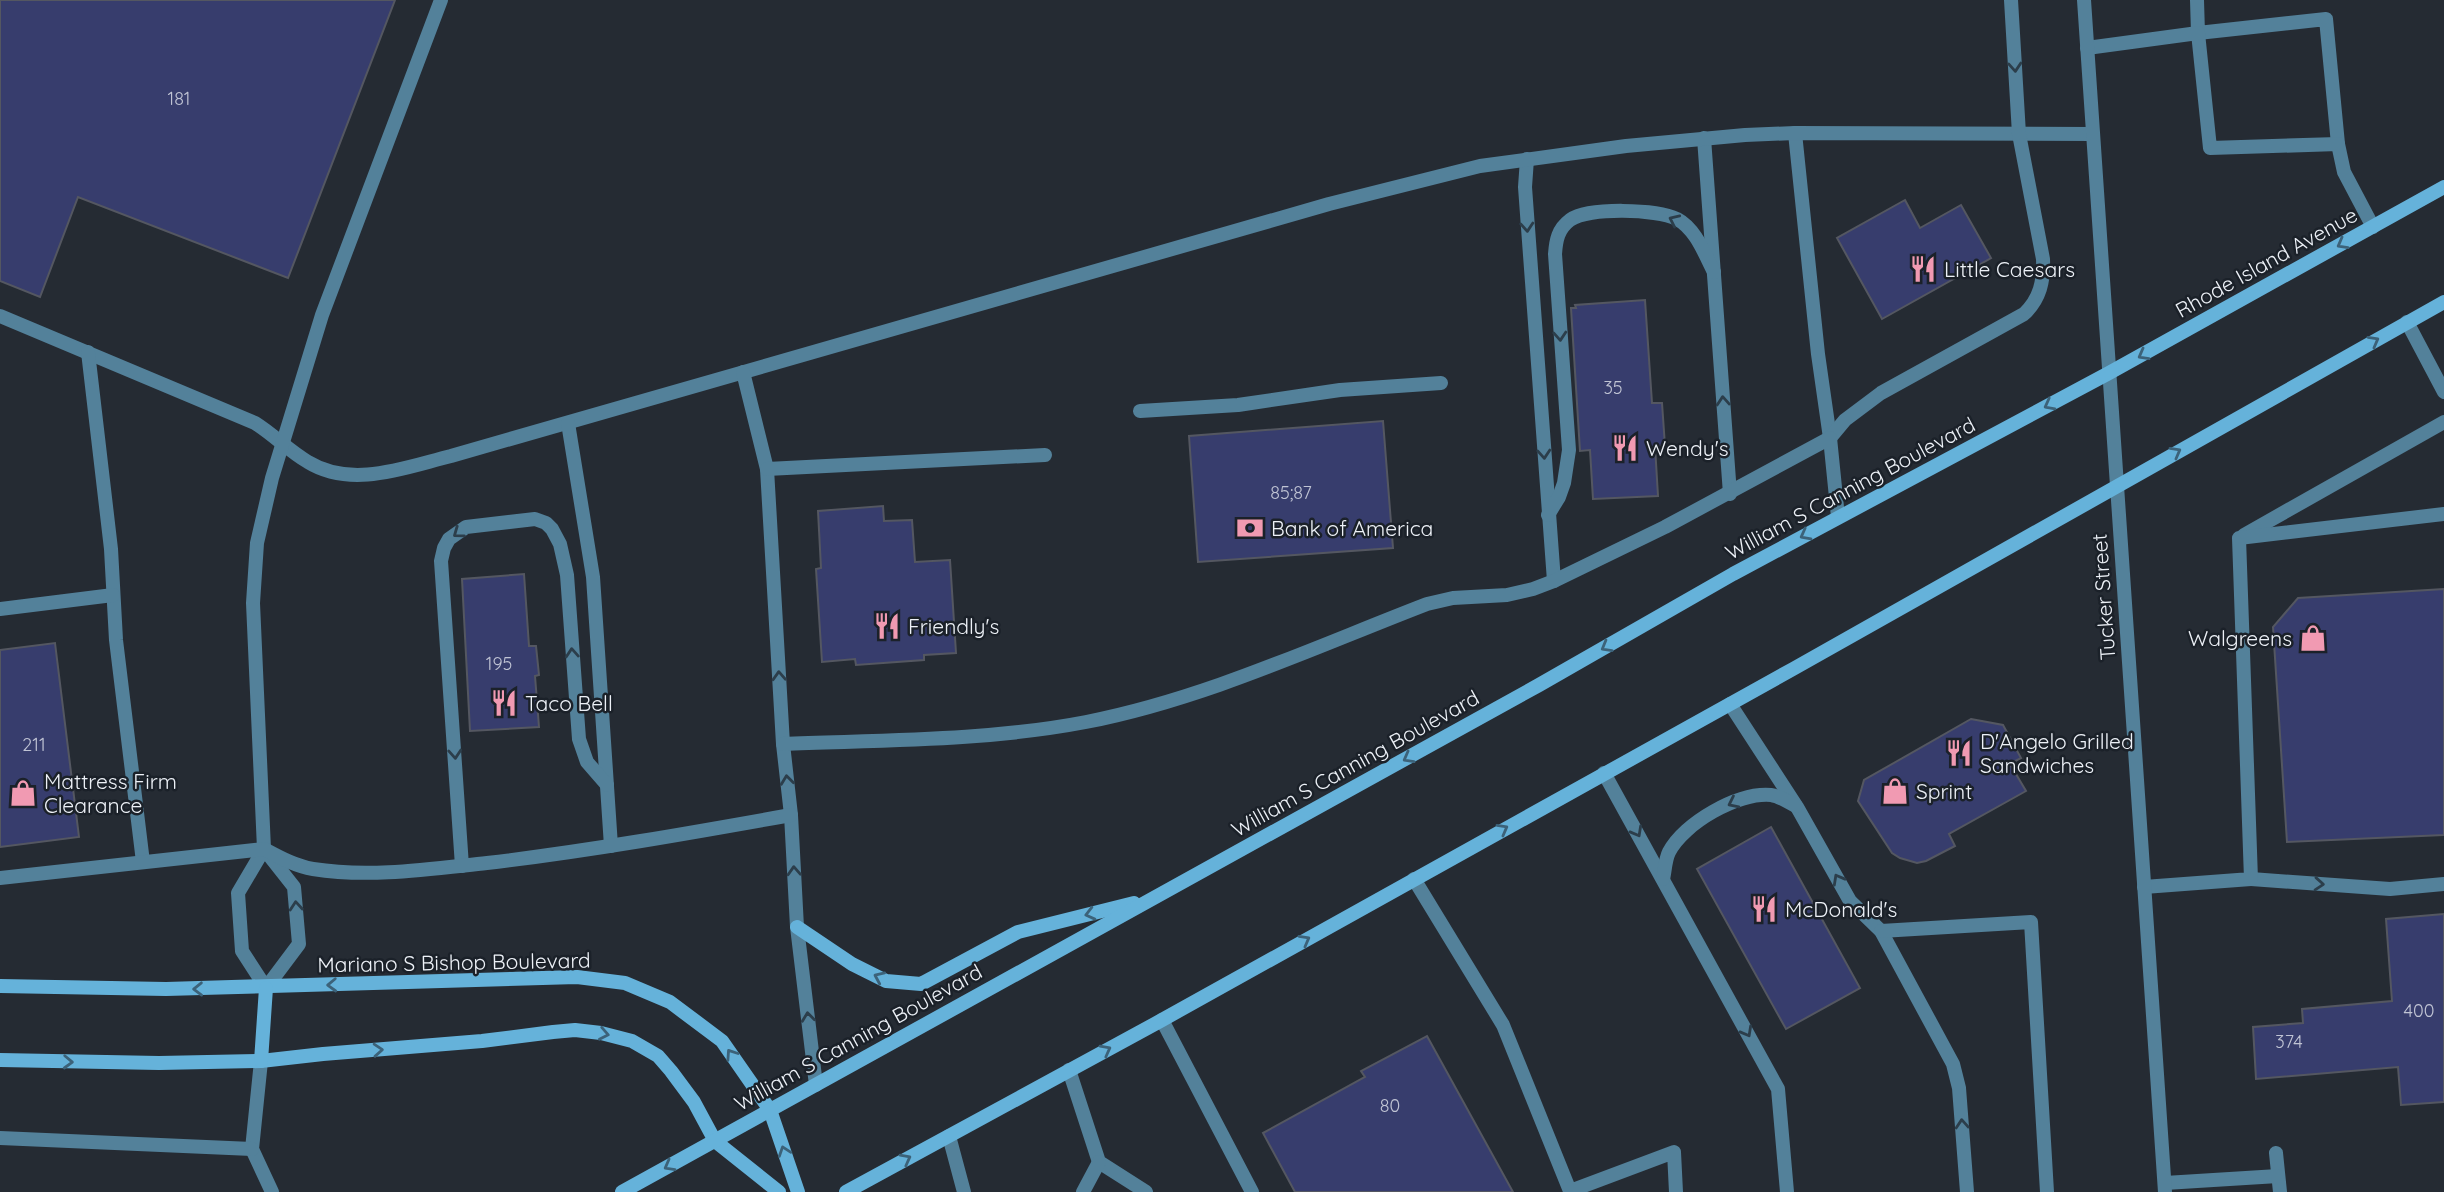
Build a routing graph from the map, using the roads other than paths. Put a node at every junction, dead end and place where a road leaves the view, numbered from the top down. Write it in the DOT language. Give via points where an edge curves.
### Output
graph roads {
  1 [pos="441,0"];
  2 [pos="2011,0"];
  3 [pos="2084,0"];
  4 [pos="2197,0"];
  5 [pos="2198,33"];
  6 [pos="2087,48"];
  7 [pos="1795,133"];
  8 [pos="2020,134"];
  9 [pos="2092,134"];
  10 [pos="1704,138"];
  11 [pos="2338,144"];
  12 [pos="1527,159"];
  13 [pos="2444,187"];
  14 [pos="2373,227"];
  15 [pos="1714,272"];
  16 [pos="2444,302"];
  17 [pos="0,316"];
  18 [pos="2407,323"];
  19 [pos="88,352"];
  20 [pos="743,372"];
  21 [pos="2109,373"];
  22 [pos="1441,383"];
  23 [pos="2444,392"];
  24 [pos="1140,411"];
  25 [pos="2444,422"];
  26 [pos="568,423"];
  27 [pos="1830,438"];
  28 [pos="282,441"];
  29 [pos="1045,455"];
  30 [pos="766,470"];
  31 [pos="2116,486"];
  32 [pos="1730,494"];
  33 [pos="2444,514"];
  34 [pos="1548,515"];
  35 [pos="1838,517"];
  36 [pos="2239,538"];
  37 [pos="1554,581"];
  38 [pos="113,595"];
  39 [pos="0,609"];
  40 [pos="1730,704"];
  41 [pos="783,744"];
  42 [pos="1604,773"];
  43 [pos="607,785"];
  44 [pos="1797,807"];
  45 [pos="792,815"];
  46 [pos="611,846"];
  47 [pos="264,849"];
  48 [pos="144,862"];
  49 [pos="462,866"];
  50 [pos="0,878"];
  51 [pos="1414,879"];
  52 [pos="1663,879"];
  53 [pos="2251,879"];
  54 [pos="2444,884"];
  55 [pos="2144,887"];
  56 [pos="1156,897"];
  57 [pos="797,927"];
  58 [pos="1881,931"];
  59 [pos="0,986"];
  60 [pos="266,988"];
  61 [pos="1162,1020"];
  62 [pos="0,1060"];
  63 [pos="261,1061"];
  64 [pos="1069,1070"];
  65 [pos="816,1084"];
  66 [pos="770,1110"];
  67 [pos="949,1136"];
  68 [pos="0,1138"];
  69 [pos="715,1141"];
  70 [pos="252,1149"];
  71 [pos="2276,1153"];
  72 [pos="1099,1161"];
  73 [pos="2278,1176"];
  74 [pos="2165,1187"];
  75 [pos="1570,1191"];
  76 [pos="272,1192"];
  77 [pos="622,1192"];
  78 [pos="779,1192"];
  79 [pos="799,1192"];
  80 [pos="846,1192"];
  81 [pos="964,1192"];
  82 [pos="1083,1192"];
  83 [pos="1146,1192"];
  84 [pos="1252,1192"];
  85 [pos="1676,1192"];
  86 [pos="1787,1192"];
  87 [pos="1967,1192"];
  88 [pos="2047,1192"];
  89 [pos="2280,1192"];
  1 -- 28 [label="street" via="339,266"];
  2 -- 8 [label="street, one-way"];
  3 -- 6 [label="street, Tucker Street"];
  4 -- 5 [label="street"];
  5 -- 6 [label="street"];
  5 -- 11 [label="street" via="2210,148"];
  5 -- 11 [label="street" via="2326,19"];
  6 -- 9 [label="street, Tucker Street"];
  7 -- 8 [label="street"];
  7 -- 10 [label="street"];
  7 -- 27 [label="street"];
  8 -- 9 [label="street"];
  8 -- 27 [label="street" via="2043,259 2035,304 1881,393 1845,420"];
  9 -- 21 [label="street, Tucker Street"];
  10 -- 12 [label="street"];
  10 -- 15 [label="street"];
  11 -- 14 [label="street" via="2344,172"];
  12 -- 20 [label="street" via="1453,172 1329,204"];
  12 -- 34 [label="street, one-way" via="1525,187"];
  13 -- 14 [label="main road, Rhode Island Avenue"];
  14 -- 21 [label="main road, Rhode Island Avenue, one-way"];
  32 -- 15 [label="street, one-way"];
  15 -- 34 [label="street, one-way" via="1692,233 1668,216 1630,211 1584,214 1562,228 1555,254 1569,450 1564,483"];
  16 -- 18 [label="main road"];
  17 -- 19 [label="street"];
  18 -- 23 [label="street"];
  31 -- 18 [label="main road, one-way"];
  19 -- 28 [label="street" via="255,423"];
  19 -- 38 [label="street"];
  20 -- 26 [label="street"];
  20 -- 30 [label="street"];
  21 -- 31 [label="street, Tucker Street"];
  21 -- 35 [label="main road, William S Canning Boulevard, one-way"];
  22 -- 24 [label="street"];
  25 -- 36 [label="street"];
  26 -- 28 [label="street" via="363,476 327,471"];
  26 -- 43 [label="street" via="593,577"];
  27 -- 32 [label="street"];
  27 -- 35 [label="street"];
  28 -- 47 [label="street" via="263,512 254,572"];
  29 -- 30 [label="street"];
  41 -- 30 [label="street, one-way"];
  31 -- 40 [label="main road"];
  31 -- 55 [label="street, Tucker Street"];
  32 -- 37 [label="street"];
  33 -- 36 [label="street"];
  34 -- 37 [label="street"];
  35 -- 56 [label="main road, William S Canning Boulevard, one-way"];
  36 -- 53 [label="street"];
  37 -- 41 [label="street" via="1507,595 1427,604 1194,694 1087,722 1008,733"];
  38 -- 39 [label="street"];
  38 -- 48 [label="street"];
  40 -- 42 [label="main road"];
  40 -- 44 [label="street"];
  45 -- 41 [label="street, one-way"];
  51 -- 42 [label="main road, one-way"];
  42 -- 52 [label="street, one-way"];
  43 -- 46 [label="street"];
  43 -- 49 [label="street, one-way" via="587,762 579,739 567,583 556,536 546,523 535,519 466,527 449,539 441,561"];
  44 -- 52 [label="street, one-way" via="1775,795 1739,799 1684,833 1668,853"];
  58 -- 44 [label="street, one-way" via="1850,901"];
  45 -- 46 [label="street"];
  57 -- 45 [label="street, one-way"];
  46 -- 49 [label="street"];
  47 -- 48 [label="street"];
  47 -- 49 [label="street" via="284,860 335,872"];
  47 -- 60 [label="street" via="238,893 242,951"];
  60 -- 47 [label="street, one-way" via="299,944 294,887"];
  48 -- 50 [label="street"];
  61 -- 51 [label="main road, one-way"];
  51 -- 75 [label="street" via="1503,1025"];
  52 -- 86 [label="street, one-way" via="1778,1089"];
  53 -- 54 [label="street, one-way" via="2390,889"];
  53 -- 55 [label="street"];
  55 -- 74 [label="street, Tucker Street"];
  56 -- 57 [label="main road, one-way" via="1018,932 922,984 886,981"];
  56 -- 65 [label="main road, William S Canning Boulevard"];
  65 -- 57 [label="street, one-way"];
  87 -- 58 [label="street, one-way" via="1953,1064"];
  58 -- 88 [label="street" via="2031,922"];
  60 -- 59 [label="main road, Mariano S Bishop Boulevard, one-way"];
  60 -- 63 [label="main road"];
  66 -- 60 [label="main road, Mariano S Bishop Boulevard, one-way" via="722,1041 670,1002 625,983 577,977"];
  64 -- 61 [label="main road, one-way"];
  61 -- 84 [label="street"];
  62 -- 63 [label="main road, one-way"];
  63 -- 69 [label="main road, one-way" via="575,1030 601,1033 632,1041 657,1056 694,1102"];
  63 -- 70 [label="street"];
  64 -- 67 [label="main road"];
  64 -- 72 [label="street"];
  65 -- 66 [label="main road, William S Canning Boulevard"];
  66 -- 69 [label="main road, William S Canning Boulevard"];
  79 -- 66 [label="main road, Mariano S Bishop Boulevard, one-way"];
  80 -- 67 [label="main road, one-way"];
  67 -- 81 [label="street"];
  68 -- 70 [label="street"];
  69 -- 77 [label="main road, William S Canning Boulevard, one-way"];
  69 -- 78 [label="main road"];
  70 -- 76 [label="street"];
  71 -- 73 [label="street"];
  72 -- 82 [label="street"];
  72 -- 83 [label="street"];
  73 -- 74 [label="street"];
  73 -- 89 [label="street"];
  75 -- 85 [label="street" via="1674,1152"];
}
